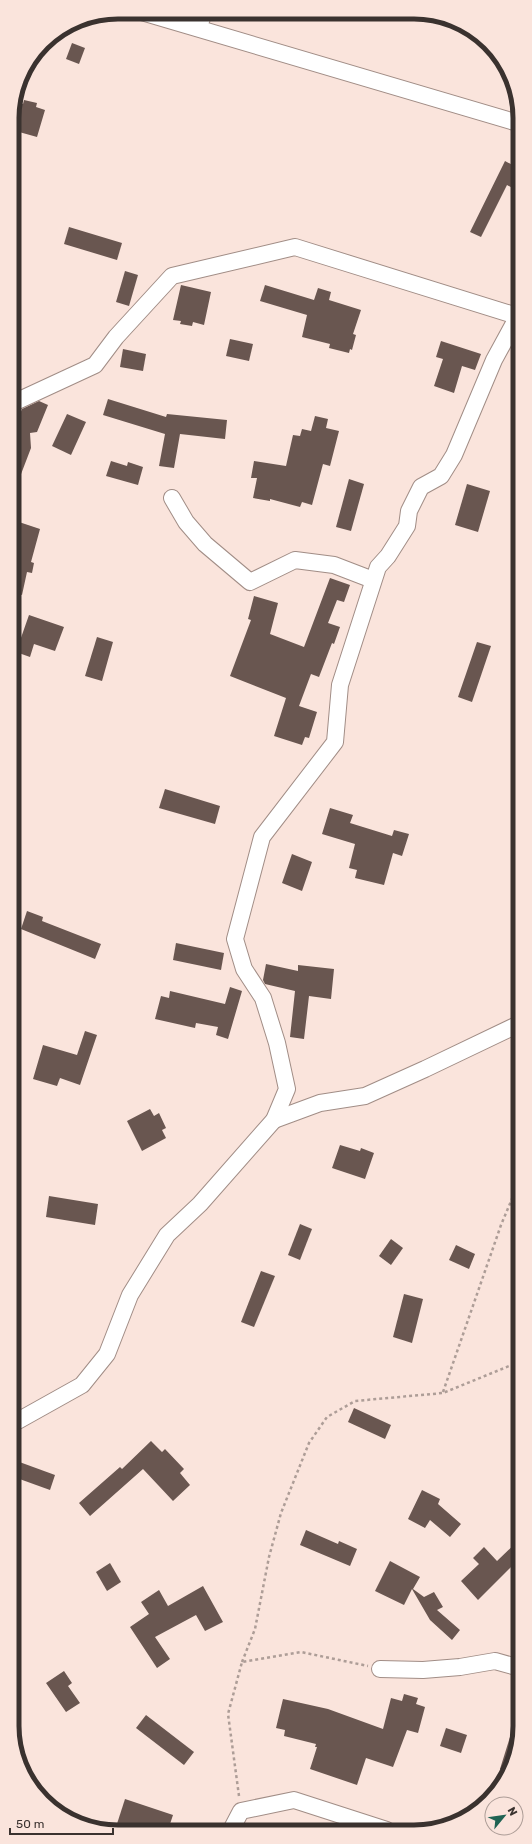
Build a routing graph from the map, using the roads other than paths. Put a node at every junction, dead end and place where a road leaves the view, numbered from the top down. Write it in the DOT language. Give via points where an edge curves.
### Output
graph roads {
  1 [pos="166,19"];
  2 [pos="202,19"];
  3 [pos="198,28"];
  4 [pos="513,121"];
  5 [pos="513,314"];
  6 [pos="513,325"];
  7 [pos="19,400"];
  8 [pos="172,498"];
  9 [pos="374,580"];
  10 [pos="513,1027"];
  11 [pos="274,1120"];
  12 [pos="19,1420"];
  13 [pos="513,1666"];
  14 [pos="380,1669"];
  15 [pos="234,1825"];
  16 [pos="372,1825"];
  1 -- 3 [label="street"];
  2 -- 3 [label="street"];
  3 -- 4 [label="street"];
  5 -- 7 [label="street" via="295,247 172,276 116,337 95,365"];
  6 -- 9 [label="street" via="494,360 454,455 441,476 421,487 409,511 407,526 378,568"];
  8 -- 9 [label="street" via="186,522 205,544 250,582 295,560 334,565"];
  9 -- 11 [label="street" via="340,685 335,742 262,837 236,939 244,969 263,998 277,1043 287,1089"];
  10 -- 11 [label="street" via="365,1096 320,1103"];
  11 -- 12 [label="street" via="200,1204 167,1236 130,1295 107,1354 82,1385"];
  13 -- 14 [label="street" via="495,1661 423,1670"];
  15 -- 16 [label="street" via="241,1811 294,1800"];
}
